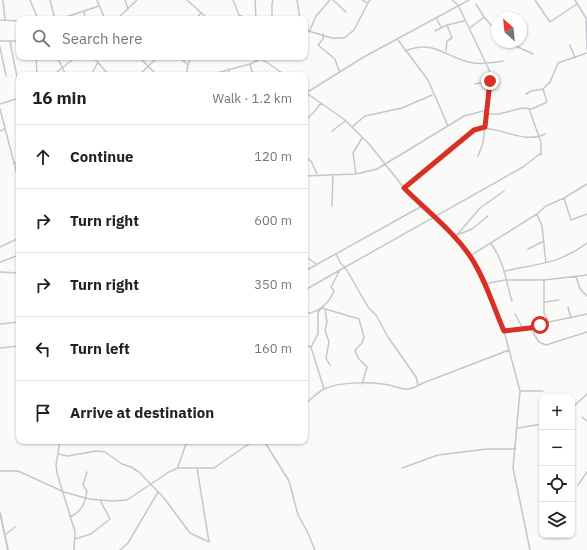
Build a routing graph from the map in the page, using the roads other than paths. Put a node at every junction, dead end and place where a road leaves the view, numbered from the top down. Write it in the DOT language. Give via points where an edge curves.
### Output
graph roads {
  1 [pos="3,0"];
  2 [pos="30,0"];
  3 [pos="50,0"];
  4 [pos="97,0"];
  5 [pos="125,0"];
  6 [pos="137,0"];
  7 [pos="187,0"];
  8 [pos="233,0"];
  9 [pos="255,0"];
  10 [pos="273,0"];
  11 [pos="297,0"];
  12 [pos="330,0"];
  13 [pos="333,0"];
  14 [pos="362,0"];
  15 [pos="370,0"];
  16 [pos="452,0"];
  17 [pos="469,0"];
  18 [pos="535,0"];
  19 [pos="575,0"];
  20 [pos="368,3"];
  21 [pos="476,4"];
  22 [pos="577,4"];
  23 [pos="99,6"];
  24 [pos="458,6"];
  25 [pos="128,9"];
  26 [pos="84,11"];
  27 [pos="346,12"];
  28 [pos="201,13"];
  29 [pos="37,16"];
  30 [pos="54,16"];
  31 [pos="69,16"];
  32 [pos="85,16"];
  33 [pos="104,16"];
  34 [pos="120,16"];
  35 [pos="198,16"];
  36 [pos="204,16"];
  37 [pos="241,16"];
  38 [pos="256,16"];
  39 [pos="272,16"];
  40 [pos="300,16"];
  41 [pos="484,17"];
  42 [pos="436,18"];
  43 [pos="0,20"];
  44 [pos="5,20"];
  45 [pos="16,21"];
  46 [pos="464,21"];
  47 [pos="447,25"];
  48 [pos="491,25"];
  49 [pos="441,27"];
  50 [pos="470,28"];
  51 [pos="310,30"];
  52 [pos="435,31"];
  53 [pos="586,32"];
  54 [pos="323,34"];
  55 [pos="398,40"];
  56 [pos="0,41"];
  57 [pos="10,41"];
  58 [pos="16,41"];
  59 [pos="570,45"];
  60 [pos="0,47"];
  61 [pos="520,48"];
  62 [pos="587,49"];
  63 [pos="405,51"];
  64 [pos="446,51"];
  65 [pos="587,53"];
  66 [pos="533,54"];
  67 [pos="575,58"];
  68 [pos="36,60"];
  69 [pos="58,60"];
  70 [pos="72,60"];
  71 [pos="142,60"];
  72 [pos="155,60"];
  73 [pos="182,60"];
  74 [pos="190,60"];
  75 [pos="260,60"];
  76 [pos="263,60"];
  77 [pos="503,61"];
  78 [pos="98,62"];
  79 [pos="487,63"];
  80 [pos="250,64"];
  81 [pos="188,65"];
  82 [pos="148,66"];
  83 [pos="62,68"];
  84 [pos="228,68"];
  85 [pos="16,72"];
  86 [pos="37,72"];
  87 [pos="57,72"];
  88 [pos="64,72"];
  89 [pos="93,72"];
  90 [pos="106,72"];
  91 [pos="142,72"];
  92 [pos="154,72"];
  93 [pos="187,72"];
  94 [pos="217,72"];
  95 [pos="229,72"];
  96 [pos="252,72"];
  97 [pos="281,72"];
  98 [pos="339,72"];
  99 [pos="6,76"];
  100 [pos="490,81"];
  101 [pos="475,84"];
  102 [pos="543,89"];
  103 [pos="308,92"];
  104 [pos="308,94"];
  105 [pos="433,94"];
  106 [pos="526,94"];
  107 [pos="16,99"];
  108 [pos="321,102"];
  109 [pos="0,104"];
  110 [pos="0,108"];
  111 [pos="529,109"];
  112 [pos="487,110"];
  113 [pos="487,114"];
  114 [pos="308,118"];
  115 [pos="345,120"];
  116 [pos="448,126"];
  117 [pos="352,127"];
  118 [pos="485,127"];
  119 [pos="5,128"];
  120 [pos="332,131"];
  121 [pos="0,132"];
  122 [pos="545,134"];
  123 [pos="540,137"];
  124 [pos="362,138"];
  125 [pos="478,156"];
  126 [pos="308,159"];
  127 [pos="14,164"];
  128 [pos="385,164"];
  129 [pos="16,171"];
  130 [pos="333,174"];
  131 [pos="356,174"];
  132 [pos="317,175"];
  133 [pos="308,176"];
  134 [pos="587,184"];
  135 [pos="404,188"];
  136 [pos="504,191"];
  137 [pos="564,198"];
  138 [pos="332,206"];
  139 [pos="422,206"];
  140 [pos="537,214"];
  141 [pos="587,214"];
  142 [pos="488,216"];
  143 [pos="434,217"];
  144 [pos="451,234"];
  145 [pos="457,235"];
  146 [pos="16,239"];
  147 [pos="457,240"];
  148 [pos="545,241"];
  149 [pos="587,243"];
  150 [pos="492,244"];
  151 [pos="0,247"];
  152 [pos="528,249"];
  153 [pos="336,254"];
  154 [pos="16,256"];
  155 [pos="470,256"];
  156 [pos="308,258"];
  157 [pos="0,262"];
  158 [pos="546,264"];
  159 [pos="317,265"];
  160 [pos="345,267"];
  161 [pos="308,270"];
  162 [pos="340,270"];
  163 [pos="0,272"];
  164 [pos="505,272"];
  165 [pos="16,273"];
  166 [pos="587,275"];
  167 [pos="576,276"];
  168 [pos="505,280"];
  169 [pos="544,280"];
  170 [pos="484,284"];
  171 [pos="308,288"];
  172 [pos="587,296"];
  173 [pos="559,300"];
  174 [pos="512,301"];
  175 [pos="545,302"];
  176 [pos="568,307"];
  177 [pos="322,308"];
  178 [pos="325,309"];
  179 [pos="308,313"];
  180 [pos="515,314"];
  181 [pos="587,314"];
  182 [pos="571,318"];
  183 [pos="16,322"];
  184 [pos="549,322"];
  185 [pos="0,324"];
  186 [pos="530,328"];
  187 [pos="523,329"];
  188 [pos="504,331"];
  189 [pos="587,332"];
  190 [pos="16,346"];
  191 [pos="308,346"];
  192 [pos="311,347"];
  193 [pos="0,348"];
  194 [pos="509,350"];
  195 [pos="330,365"];
  196 [pos="362,384"];
  197 [pos="418,386"];
  198 [pos="324,389"];
  199 [pos="520,391"];
  200 [pos="543,391"];
  201 [pos="587,394"];
  202 [pos="308,402"];
  203 [pos="575,405"];
  204 [pos="582,417"];
  205 [pos="587,421"];
  206 [pos="539,424"];
  207 [pos="518,428"];
  208 [pos="60,444"];
  209 [pos="186,444"];
  210 [pos="249,444"];
  211 [pos="266,444"];
  212 [pos="516,449"];
  213 [pos="58,454"];
  214 [pos="178,468"];
  215 [pos="197,468"];
  216 [pos="402,468"];
  217 [pos="0,471"];
  218 [pos="86,472"];
  219 [pos="587,472"];
  220 [pos="151,485"];
  221 [pos="578,485"];
  222 [pos="64,492"];
  223 [pos="158,492"];
  224 [pos="86,498"];
  225 [pos="100,500"];
  226 [pos="0,513"];
  227 [pos="70,517"];
  228 [pos="15,526"];
  229 [pos="4,535"];
  230 [pos="75,539"];
  231 [pos="8,550"];
  232 [pos="74,550"];
  233 [pos="120,550"];
  234 [pos="315,550"];
  235 [pos="530,550"];
  1 -- 44 [label="street"];
  2 -- 29 [label="street"];
  3 -- 30 [label="street"];
  4 -- 23 [label="street"];
  5 -- 25 [label="street"];
  6 -- 25 [label="street"];
  7 -- 28 [label="street"];
  8 -- 37 [label="street"];
  9 -- 38 [label="street"];
  10 -- 39 [label="street"];
  11 -- 40 [label="street"];
  12 -- 51 [label="street" via="316,16"];
  13 -- 27 [label="street"];
  14 -- 20 [label="street"];
  15 -- 20 [label="street"];
  16 -- 24 [label="street"];
  17 -- 24 [label="street"];
  18 -- 22 [label="street" via="550,22"];
  19 -- 22 [label="street"];
  20 -- 54 [label="street" via="354,30 348,36 340,38"];
  21 -- 41 [label="street"];
  22 -- 53 [label="street" via="586,18"];
  23 -- 26 [label="street"];
  23 -- 33 [label="street"];
  24 -- 42 [label="street"];
  24 -- 46 [label="street"];
  25 -- 34 [label="street"];
  26 -- 31 [label="street"];
  26 -- 32 [label="street"];
  28 -- 35 [label="street"];
  28 -- 36 [label="street"];
  41 -- 48 [label="street"];
  41 -- 50 [label="street"];
  42 -- 49 [label="street"];
  42 -- 55 [label="street"];
  43 -- 44 [label="street"];
  44 -- 45 [label="street"];
  46 -- 47 [label="street"];
  46 -- 50 [label="street"];
  47 -- 49 [label="street"];
  47 -- 64 [label="street" via="452,38 447,41"];
  49 -- 52 [label="street"];
  50 -- 79 [label="street"];
  51 -- 54 [label="street"];
  53 -- 62 [label="street"];
  54 -- 98 [label="street" via="323,39 318,45 335,59"];
  55 -- 63 [label="street"];
  55 -- 98 [label="street"];
  56 -- 57 [label="street"];
  57 -- 58 [label="street"];
  57 -- 85 [label="street"];
  59 -- 67 [label="street"];
  60 -- 99 [label="street"];
  61 -- 66 [label="street"];
  63 -- 64 [label="street" via="424,46"];
  63 -- 105 [label="street" via="428,80"];
  64 -- 79 [label="street" via="468,62"];
  65 -- 67 [label="street"];
  67 -- 102 [label="street" via="558,63 550,82"];
  68 -- 86 [label="street"];
  69 -- 83 [label="street"];
  70 -- 83 [label="street"];
  71 -- 82 [label="street"];
  72 -- 82 [label="street"];
  73 -- 81 [label="street"];
  74 -- 81 [label="street"];
  75 -- 80 [label="street"];
  76 -- 97 [label="street"];
  77 -- 79 [label="street"];
  78 -- 89 [label="street"];
  78 -- 90 [label="street"];
  79 -- 100 [label="street" via="491,74"];
  80 -- 84 [label="street"];
  80 -- 96 [label="street"];
  81 -- 93 [label="street"];
  82 -- 91 [label="street"];
  82 -- 92 [label="street"];
  83 -- 87 [label="street"];
  83 -- 88 [label="street"];
  84 -- 94 [label="street"];
  84 -- 95 [label="street"];
  98 -- 103 [label="street"];
  100 -- 101 [label="street"];
  100 -- 112 [label="street"];
  102 -- 106 [label="street"];
  102 -- 111 [label="street" via="547,102"];
  104 -- 108 [label="street"];
  105 -- 116 [label="street"];
  105 -- 117 [label="street" via="402,108 365,116"];
  107 -- 109 [label="street"];
  108 -- 114 [label="street"];
  108 -- 115 [label="street"];
  110 -- 119 [label="street"];
  111 -- 113 [label="street"];
  111 -- 123 [label="street"];
  112 -- 113 [label="street"];
  112 -- 116 [label="street" via="464,116"];
  113 -- 118 [label="street"];
  115 -- 117 [label="street"];
  115 -- 120 [label="street"];
  116 -- 128 [label="street"];
  117 -- 124 [label="street"];
  118 -- 123 [label="street" via="518,136"];
  118 -- 125 [label="street"];
  118 -- 135 [label="street" via="474,130"];
  119 -- 121 [label="street"];
  119 -- 127 [label="street"];
  122 -- 123 [label="street"];
  123 -- 143 [label="street" via="541,154 523,167"];
  124 -- 128 [label="street" via="379,154"];
  124 -- 131 [label="street" via="353,153"];
  126 -- 132 [label="street"];
  127 -- 129 [label="street"];
  128 -- 131 [label="street"];
  128 -- 135 [label="street"];
  130 -- 131 [label="street"];
  130 -- 132 [label="street"];
  130 -- 138 [label="street"];
  132 -- 133 [label="street"];
  134 -- 137 [label="street"];
  135 -- 139 [label="street"];
  136 -- 145 [label="street" via="480,208"];
  137 -- 140 [label="street" via="546,206"];
  137 -- 141 [label="street" via="571,220"];
  139 -- 143 [label="street"];
  139 -- 153 [label="street"];
  140 -- 148 [label="street"];
  140 -- 150 [label="street"];
  142 -- 145 [label="street" via="472,229"];
  143 -- 144 [label="street"];
  143 -- 160 [label="street"];
  144 -- 145 [label="street"];
  144 -- 147 [label="street"];
  145 -- 147 [label="street"];
  146 -- 151 [label="street"];
  147 -- 155 [label="street"];
  148 -- 152 [label="street"];
  148 -- 158 [label="street"];
  149 -- 158 [label="street" via="576,251"];
  150 -- 155 [label="street"];
  150 -- 164 [label="street"];
  153 -- 159 [label="street"];
  153 -- 160 [label="street"];
  154 -- 157 [label="street"];
  155 -- 170 [label="street"];
  156 -- 159 [label="street"];
  158 -- 164 [label="street" via="529,265"];
  159 -- 161 [label="street"];
  160 -- 162 [label="street"];
  160 -- 197 [label="street" via="368,307 416,377"];
  162 -- 171 [label="street"];
  162 -- 177 [label="street" via="331,287 334,291"];
  163 -- 165 [label="street"];
  164 -- 168 [label="street"];
  166 -- 167 [label="street"];
  167 -- 169 [label="street"];
  167 -- 172 [label="street" via="580,290"];
  168 -- 169 [label="street"];
  168 -- 170 [label="street"];
  168 -- 174 [label="street"];
  169 -- 175 [label="street"];
  170 -- 188 [label="street"];
  173 -- 175 [label="street"];
  175 -- 184 [label="street" via="544,313"];
  176 -- 182 [label="street"];
  177 -- 178 [label="street"];
  177 -- 179 [label="street"];
  177 -- 192 [label="street" via="318,312 318,334"];
  178 -- 195 [label="street" via="325,330 329,342 326,358"];
  178 -- 196 [label="street" via="359,319 362,325 364,338 355,350 358,358 367,367"];
  180 -- 187 [label="street"];
  181 -- 182 [label="street"];
  182 -- 184 [label="street"];
  183 -- 185 [label="street"];
  184 -- 186 [label="street"];
  186 -- 187 [label="street"];
  186 -- 189 [label="street" via="539,342 546,345"];
  187 -- 188 [label="street"];
  188 -- 194 [label="street"];
  190 -- 193 [label="street"];
  191 -- 192 [label="street"];
  192 -- 198 [label="street"];
  194 -- 197 [label="street"];
  194 -- 199 [label="street"];
  196 -- 197 [label="street" via="384,384 405,390"];
  196 -- 198 [label="street" via="338,385"];
  198 -- 202 [label="street"];
  199 -- 200 [label="street"];
  199 -- 207 [label="street"];
  201 -- 203 [label="street"];
  204 -- 205 [label="street"];
  206 -- 207 [label="street"];
  207 -- 212 [label="street"];
  208 -- 213 [label="street"];
  209 -- 214 [label="street"];
  210 -- 215 [label="street" via="214,468"];
  211 -- 234 [label="street" via="289,482 298,515"];
  212 -- 216 [label="street" via="487,449 438,455"];
  212 -- 235 [label="street" via="513,468"];
  213 -- 220 [label="street" via="68,456 105,452 139,472"];
  213 -- 222 [label="street" via="57,473"];
  214 -- 215 [label="street"];
  214 -- 220 [label="street"];
  215 -- 223 [label="street" via="209,542 190,533"];
  217 -- 222 [label="street" via="18,471"];
  218 -- 224 [label="street" via="82,485 86,489"];
  219 -- 221 [label="street"];
  220 -- 223 [label="street"];
  220 -- 225 [label="street" via="127,500"];
  222 -- 224 [label="street"];
  222 -- 227 [label="street"];
  223 -- 233 [label="street" via="128,543"];
  224 -- 225 [label="street"];
  224 -- 227 [label="street" via="80,510"];
  225 -- 230 [label="street" via="110,519 91,534"];
  226 -- 229 [label="street"];
  227 -- 230 [label="street"];
  228 -- 229 [label="street"];
  229 -- 231 [label="street"];
  230 -- 232 [label="street"];
}
